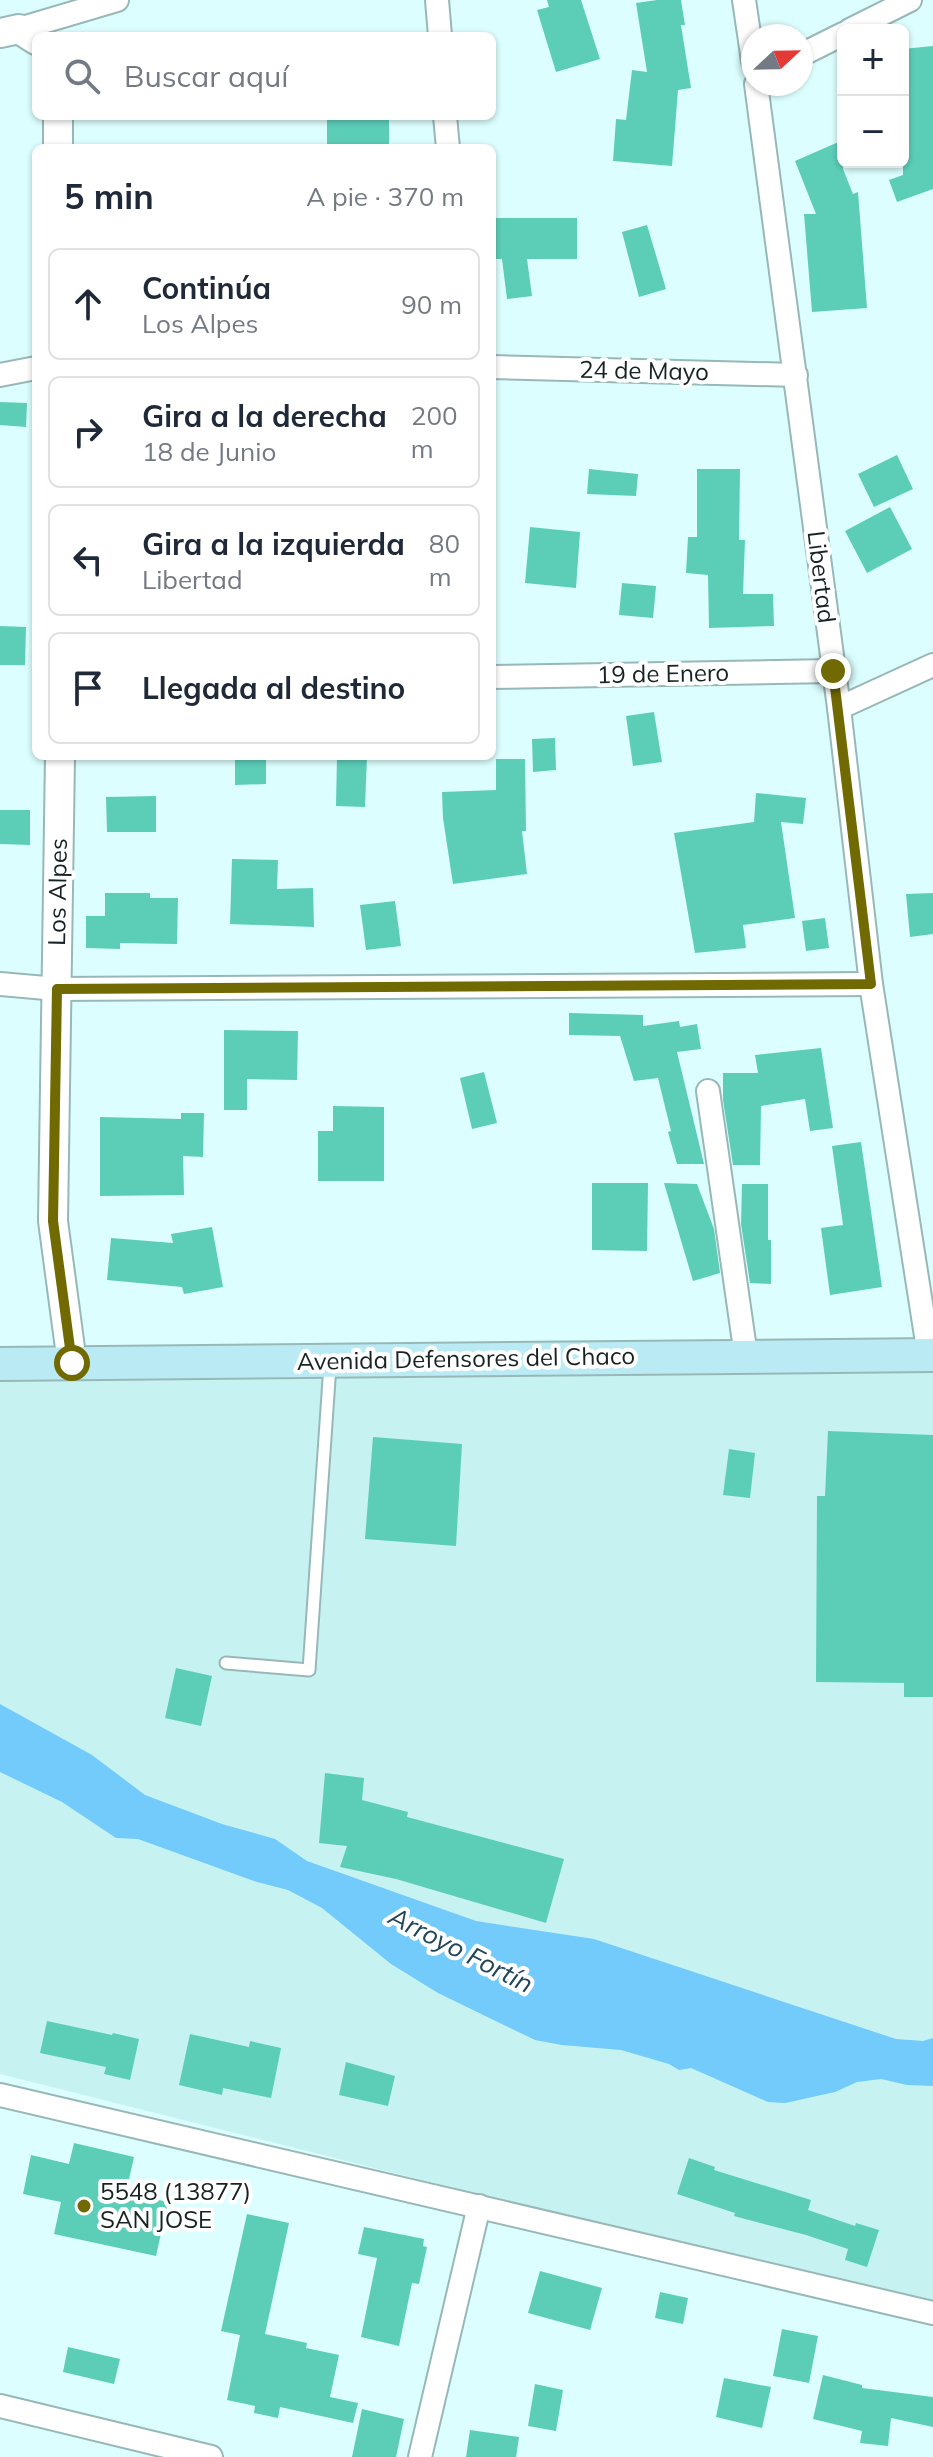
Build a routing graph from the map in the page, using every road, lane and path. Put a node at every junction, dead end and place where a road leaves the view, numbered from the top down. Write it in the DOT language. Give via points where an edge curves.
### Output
graph roads {
  1 [pos="117,0"];
  2 [pos="437,0"];
  3 [pos="744,0"];
  4 [pos="910,0"];
  5 [pos="748,24"];
  6 [pos="862,24"];
  7 [pos="440,32"];
  8 [pos="18,34"];
  9 [pos="837,37"];
  10 [pos="813,49"];
  11 [pos="758,96"];
  12 [pos="58,120"];
  13 [pos="445,120"];
  14 [pos="58,144"];
  15 [pos="448,144"];
  16 [pos="496,367"];
  17 [pos="32,369"];
  18 [pos="0,375"];
  19 [pos="796,375"];
  20 [pos="933,665"];
  21 [pos="833,671"];
  22 [pos="496,677"];
  23 [pos="839,708"];
  24 [pos="60,760"];
  25 [pos="0,984"];
  26 [pos="871,984"];
  27 [pos="57,989"];
  28 [pos="708,1091"];
  29 [pos="931,1355"];
  30 [pos="746,1356"];
  31 [pos="331,1361"];
  32 [pos="72,1363"];
  33 [pos="0,1364"];
  34 [pos="226,1663"];
  35 [pos="0,2095"];
  36 [pos="479,2206"];
  37 [pos="933,2313"];
  38 [pos="0,2406"];
  39 [pos="211,2457"];
  40 [pos="420,2457"];
  1 -- 8 [label="street"];
  2 -- 7 [label="street"];
  3 -- 5 [label="street"];
  4 -- 6 [label="street"];
  9 -- 10 [label="street"];
  11 -- 19 [label="street, Libertad"];
  12 -- 14 [label="street"];
  13 -- 15 [label="street"];
  16 -- 19 [label="street, 24 de Mayo"];
  17 -- 18 [label="street"];
  19 -- 21 [label="street, Libertad"];
  20 -- 23 [label="street"];
  21 -- 22 [label="street, 19 de Enero"];
  21 -- 23 [label="street, Libertad"];
  23 -- 26 [label="street, Libertad"];
  24 -- 27 [label="street, Los Alpes"];
  25 -- 27 [label="street"];
  26 -- 27 [label="street"];
  26 -- 29 [label="street, Libertad"];
  27 -- 32 [label="street, Los Alpes" via="53,1221"];
  28 -- 30 [label="street"];
  29 -- 30 [label="main road, Avenida Defensores del Chaco"];
  30 -- 31 [label="main road, Avenida Defensores del Chaco"];
  31 -- 32 [label="main road, Avenida Defensores del Chaco"];
  31 -- 34 [label="lane" via="309,1670"];
  32 -- 33 [label="main road, Avenida Defensores del Chaco"];
  35 -- 36 [label="street"];
  36 -- 37 [label="street"];
  36 -- 40 [label="street"];
  38 -- 39 [label="street"];
}
